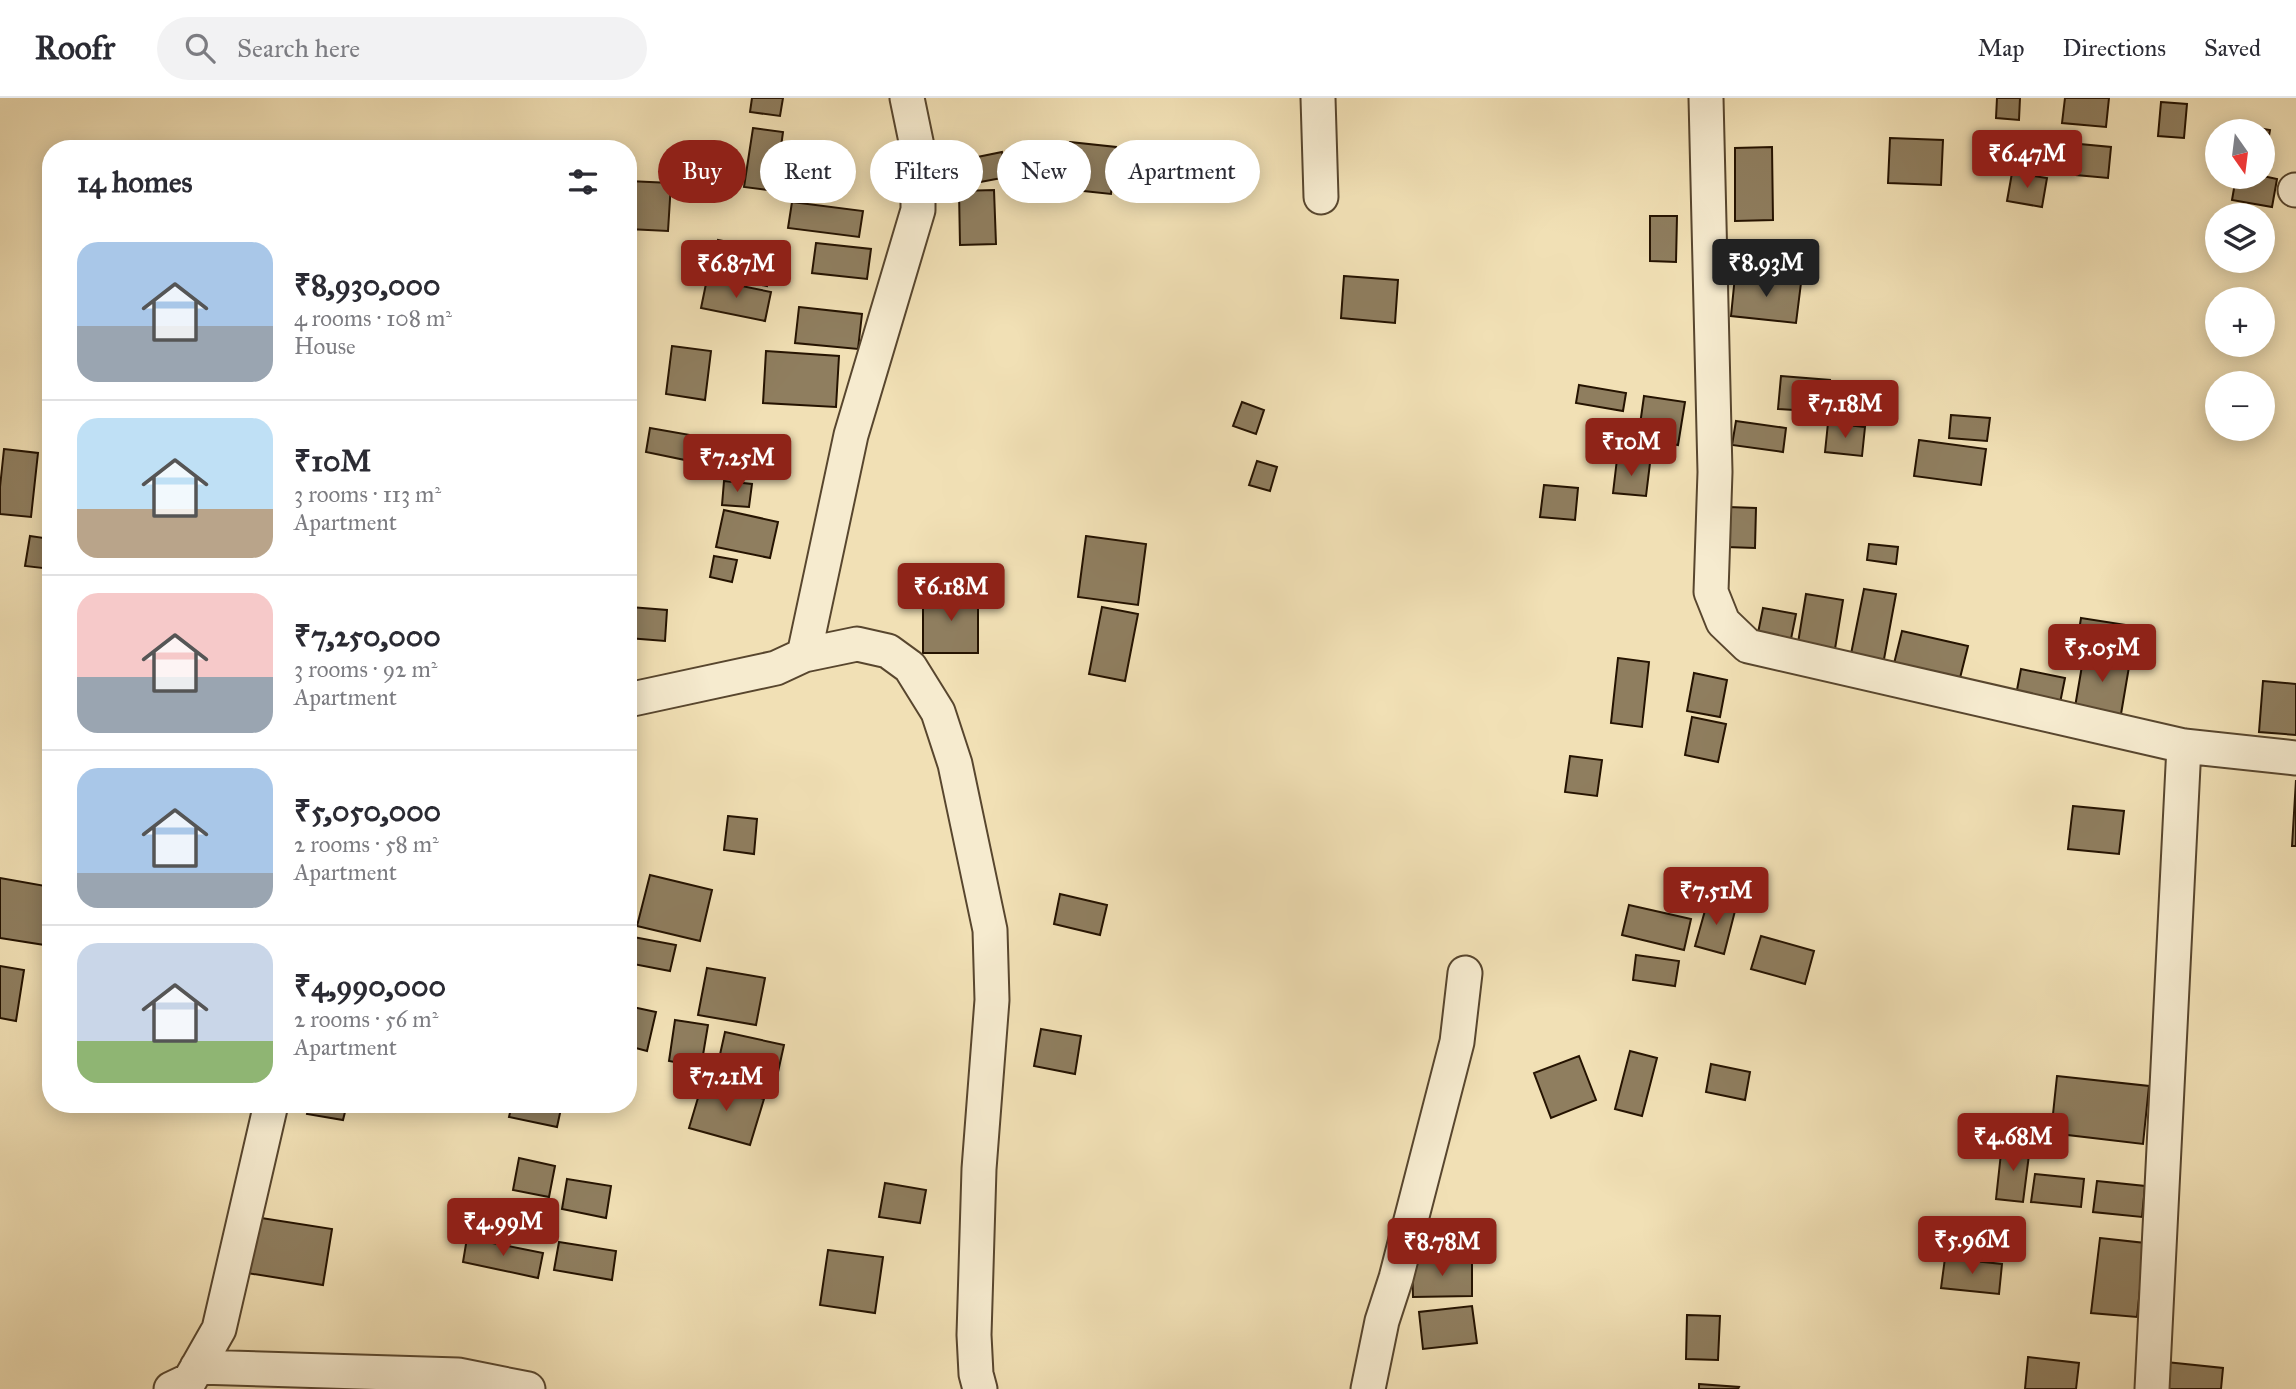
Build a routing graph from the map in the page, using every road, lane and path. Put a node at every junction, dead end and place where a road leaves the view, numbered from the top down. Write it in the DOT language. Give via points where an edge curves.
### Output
graph roads {
  1 [pos="907,98"];
  2 [pos="1318,98"];
  3 [pos="1706,98"];
  4 [pos="1321,197"];
  5 [pos="804,655"];
  6 [pos="637,698"];
  7 [pos="2184,746"];
  8 [pos="2296,758"];
  9 [pos="1465,973"];
  10 [pos="269,1113"];
  11 [pos="197,1367"];
  12 [pos="171,1389"];
  13 [pos="528,1389"];
  14 [pos="980,1389"];
  15 [pos="1368,1389"];
  16 [pos="2152,1389"];
  1 -- 5 [label="street" via="918,151 918,210 851,435"];
  2 -- 4 [label="street"];
  3 -- 7 [label="street" via="1715,471 1711,592 1723,622 1748,646"];
  5 -- 6 [label="street" via="776,668"];
  5 -- 14 [label="street" via="857,644 888,651 910,667 937,712 955,764 990,930 992,1000 979,1169 974,1335"];
  7 -- 8 [label="street"];
  7 -- 16 [label="street"];
  9 -- 15 [label="street" via="1457,1042"];
  10 -- 11 [label="street" via="219,1329"];
  11 -- 12 [label="street" via="190,1380"];
  11 -- 13 [label="street" via="458,1375"];
}
